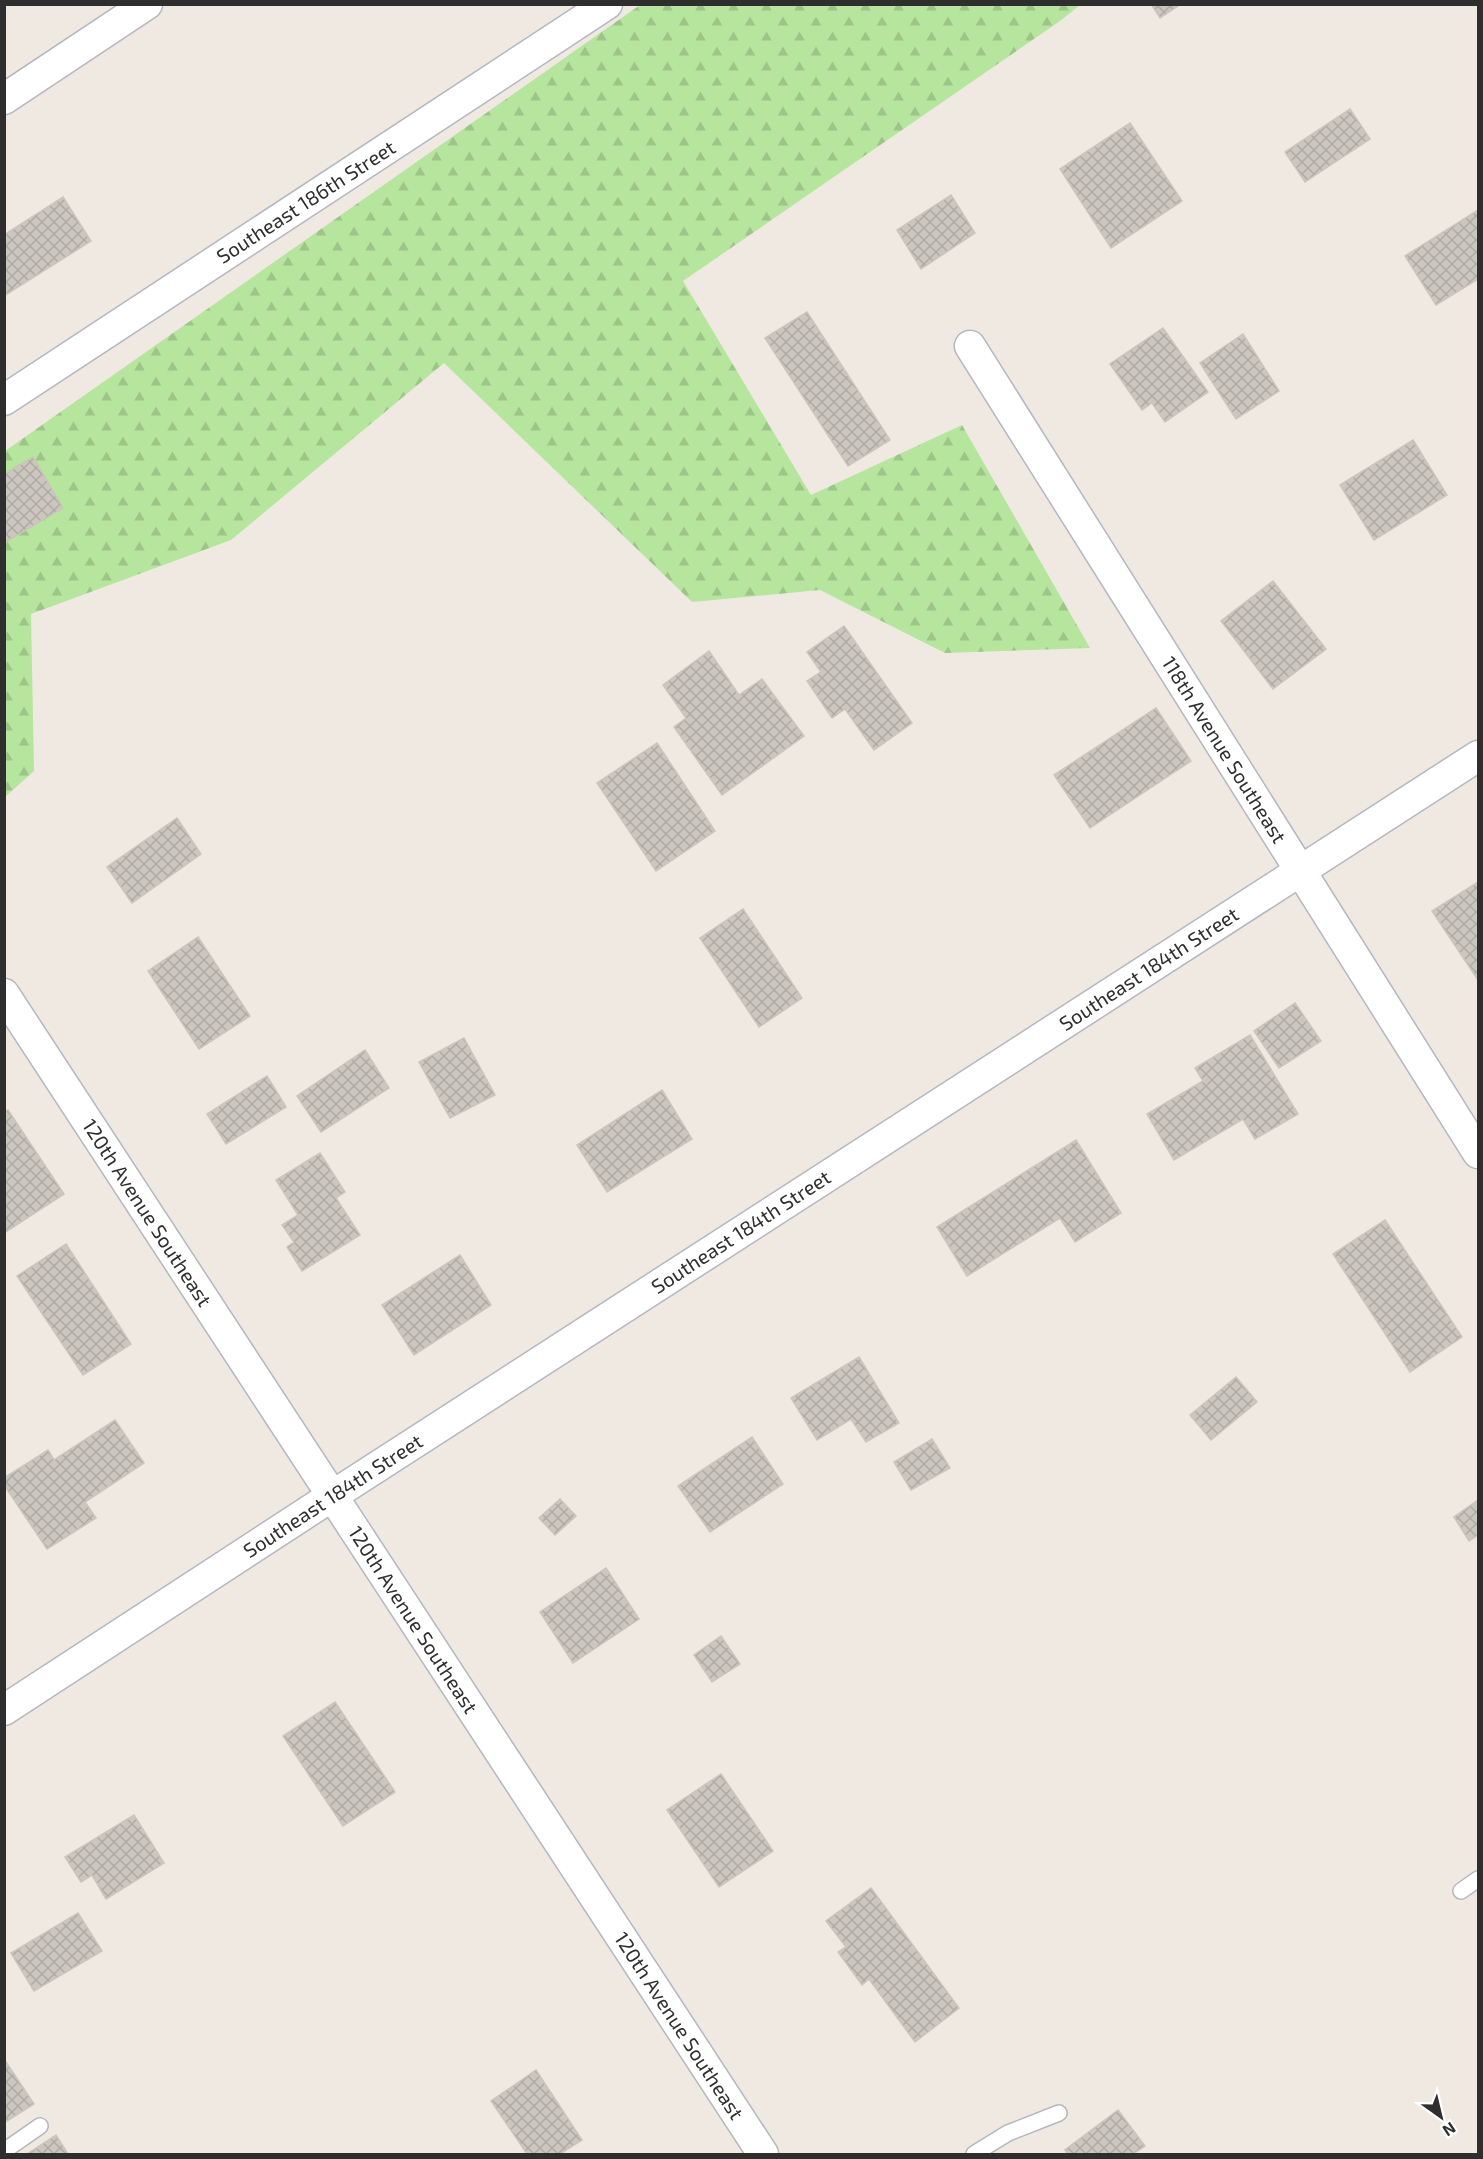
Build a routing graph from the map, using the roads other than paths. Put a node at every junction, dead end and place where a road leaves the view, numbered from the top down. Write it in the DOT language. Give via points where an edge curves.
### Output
graph roads {
  1 [pos="147,4"];
  2 [pos="607,4"];
  3 [pos="4,99"];
  4 [pos="970,346"];
  5 [pos="4,400"];
  6 [pos="1479,756"];
  7 [pos="1301,871"];
  8 [pos="4,994"];
  9 [pos="1479,1153"];
  10 [pos="332,1496"];
  11 [pos="4,1710"];
  12 [pos="1479,1879"];
  13 [pos="1461,1891"];
  14 [pos="1059,2113"];
  15 [pos="40,2126"];
  16 [pos="4,2151"];
  17 [pos="763,2154"];
  18 [pos="974,2154"];
  1 -- 3 [label="street"];
  2 -- 5 [label="street, Southeast 186th Street"];
  4 -- 7 [label="street, 118th Avenue Southeast"];
  6 -- 7 [label="street, Southeast 184th Street"];
  7 -- 9 [label="street, 118th Avenue Southeast"];
  7 -- 10 [label="street, Southeast 184th Street"];
  8 -- 10 [label="street, 120th Avenue Southeast"];
  10 -- 11 [label="street, Southeast 184th Street"];
  10 -- 17 [label="street, 120th Avenue Southeast"];
  12 -- 13 [label="lane"];
  14 -- 18 [label="lane" via="1008,2133"];
  15 -- 16 [label="lane"];
}
